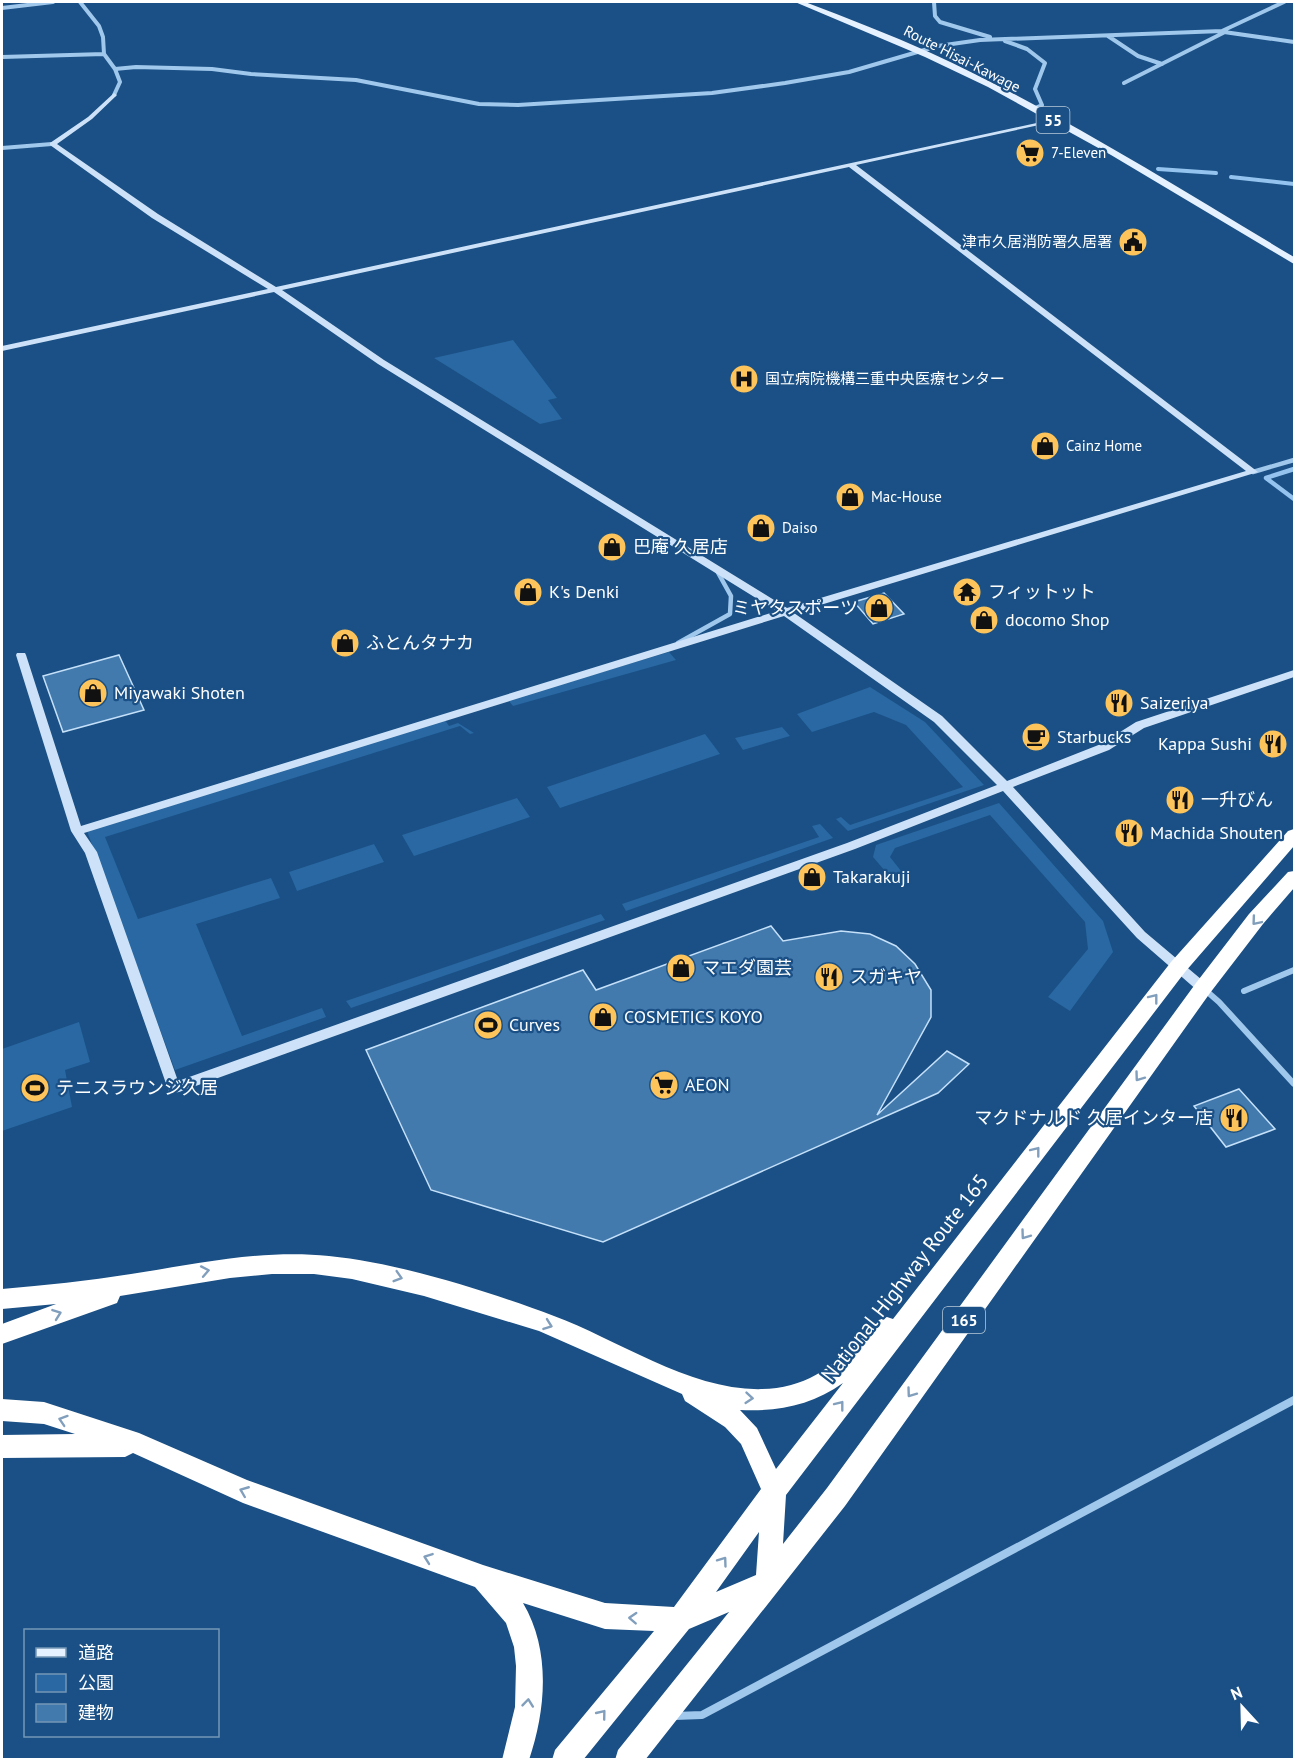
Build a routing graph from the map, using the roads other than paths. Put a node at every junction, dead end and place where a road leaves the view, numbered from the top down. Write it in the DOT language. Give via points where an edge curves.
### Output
graph roads {
  1 [pos="14,2"];
  2 [pos="53,2"];
  3 [pos="80,2"];
  4 [pos="799,2"];
  5 [pos="934,2"];
  6 [pos="1284,2"];
  7 [pos="18,6"];
  8 [pos="2,8"];
  9 [pos="1223,32"];
  10 [pos="1107,36"];
  11 [pos="996,39"];
  12 [pos="1294,42"];
  13 [pos="921,52"];
  14 [pos="104,54"];
  15 [pos="2,57"];
  16 [pos="1162,64"];
  17 [pos="115,69"];
  18 [pos="1124,83"];
  19 [pos="114,95"];
  20 [pos="1033,109"];
  21 [pos="1053,120"];
  22 [pos="52,144"];
  23 [pos="2,148"];
  24 [pos="851,165"];
  25 [pos="1294,261"];
  26 [pos="276,290"];
  27 [pos="2,349"];
  28 [pos="1294,460"];
  29 [pos="1253,472"];
  30 [pos="716,569"];
  31 [pos="786,612"];
  32 [pos="667,649"];
  33 [pos="21,655"];
  34 [pos="1294,673"];
  35 [pos="1006,787"];
  36 [pos="77,831"];
  37 [pos="1294,836"];
  38 [pos="1294,877"];
  39 [pos="1178,967"];
  40 [pos="1294,970"];
  41 [pos="1203,988"];
  42 [pos="1244,991"];
  43 [pos="1294,1084"];
  44 [pos="1009,1185"];
  45 [pos="147,1282"];
  46 [pos="2,1299"];
  47 [pos="2,1334"];
  48 [pos="676,1382"];
  49 [pos="1294,1400"];
  50 [pos="2,1410"];
  51 [pos="139,1444"];
  52 [pos="2,1447"];
  53 [pos="774,1491"];
  54 [pos="483,1578"];
  55 [pos="768,1583"];
  56 [pos="680,1620"];
  57 [pos="661,1716"];
  58 [pos="515,1760"];
  59 [pos="565,1760"];
  60 [pos="628,1760"];
  1 -- 7 [label="street"];
  2 -- 7 [label="street"];
  3 -- 14 [label="street" via="99,26"];
  4 -- 13 [label="main road, Route Hisai-Kawage / 55"];
  5 -- 11 [label="street" via="935,16 940,22"];
  6 -- 9 [label="street"];
  7 -- 8 [label="street"];
  9 -- 10 [label="street"];
  9 -- 12 [label="street"];
  9 -- 16 [label="street"];
  10 -- 11 [label="street"];
  10 -- 16 [label="street" via="1138,56"];
  11 -- 13 [label="street" via="938,46"];
  11 -- 20 [label="street" via="1027,49 1045,63 1035,88 1042,105"];
  13 -- 17 [label="street" via="849,72 712,93 518,105 479,104 356,80 212,69"];
  13 -- 20 [label="main road, Route Hisai-Kawage / 55"];
  14 -- 15 [label="street"];
  14 -- 17 [label="street"];
  16 -- 18 [label="street"];
  17 -- 19 [label="street" via="120,82"];
  19 -- 22 [label="street" via="90,118"];
  20 -- 21 [label="main road, Route Hisai-Kawage / 55"];
  21 -- 24 [label="street"];
  21 -- 25 [label="main road, Route Hisai-Kawage / 55"];
  22 -- 23 [label="street"];
  22 -- 26 [label="street" via="155,216"];
  24 -- 26 [label="street"];
  24 -- 29 [label="street"];
  26 -- 27 [label="street"];
  26 -- 30 [label="street" via="381,362"];
  28 -- 29 [label="street"];
  29 -- 31 [label="street"];
  30 -- 31 [label="street"];
  30 -- 32 [label="street" via="733,597 730,614"];
  31 -- 32 [label="street"];
  31 -- 35 [label="street" via="938,719"];
  32 -- 36 [label="street"];
  33 -- 36 [label="street"];
  34 -- 35 [label="street" via="1140,725 1105,747"];
  35 -- 36 [label="street" via="174,1088 91,852"];
  35 -- 39 [label="street" via="1141,935"];
  37 -- 39 [label="highway, National Highway Route 165 / 165"];
  38 -- 41 [label="highway, 165, one-way"];
  39 -- 41 [label="street"];
  44 -- 39 [label="highway, National Highway Route 165 / 165, one-way"];
  40 -- 42 [label="street"];
  41 -- 43 [label="street"];
  41 -- 55 [label="highway, 165, one-way" via="836,1497"];
  48 -- 44 [label="highway, one-way" via="723,1396 758,1399 787,1397 831,1378 877,1338"];
  53 -- 44 [label="highway, National Highway Route 165 / 165, one-way"];
  45 -- 46 [label="highway"];
  47 -- 45 [label="highway, one-way"];
  45 -- 48 [label="highway, one-way" via="226,1267 312,1264 382,1273 493,1305 584,1338"];
  48 -- 53 [label="highway" via="734,1419 749,1436"];
  49 -- 57 [label="street" via="702,1714"];
  51 -- 50 [label="highway, one-way" via="44,1413"];
  51 -- 52 [label="highway"];
  54 -- 51 [label="highway, one-way" via="243,1491"];
  53 -- 55 [label="highway"];
  56 -- 53 [label="highway, National Highway Route 165 / 165, one-way"];
  56 -- 54 [label="highway, one-way" via="605,1616"];
  58 -- 54 [label="highway, one-way" via="529,1692 525,1641 515,1615"];
  55 -- 56 [label="highway"];
  55 -- 57 [label="highway, 165"];
  59 -- 56 [label="highway, National Highway Route 165 / 165, one-way"];
  57 -- 60 [label="highway, 165"];
}
